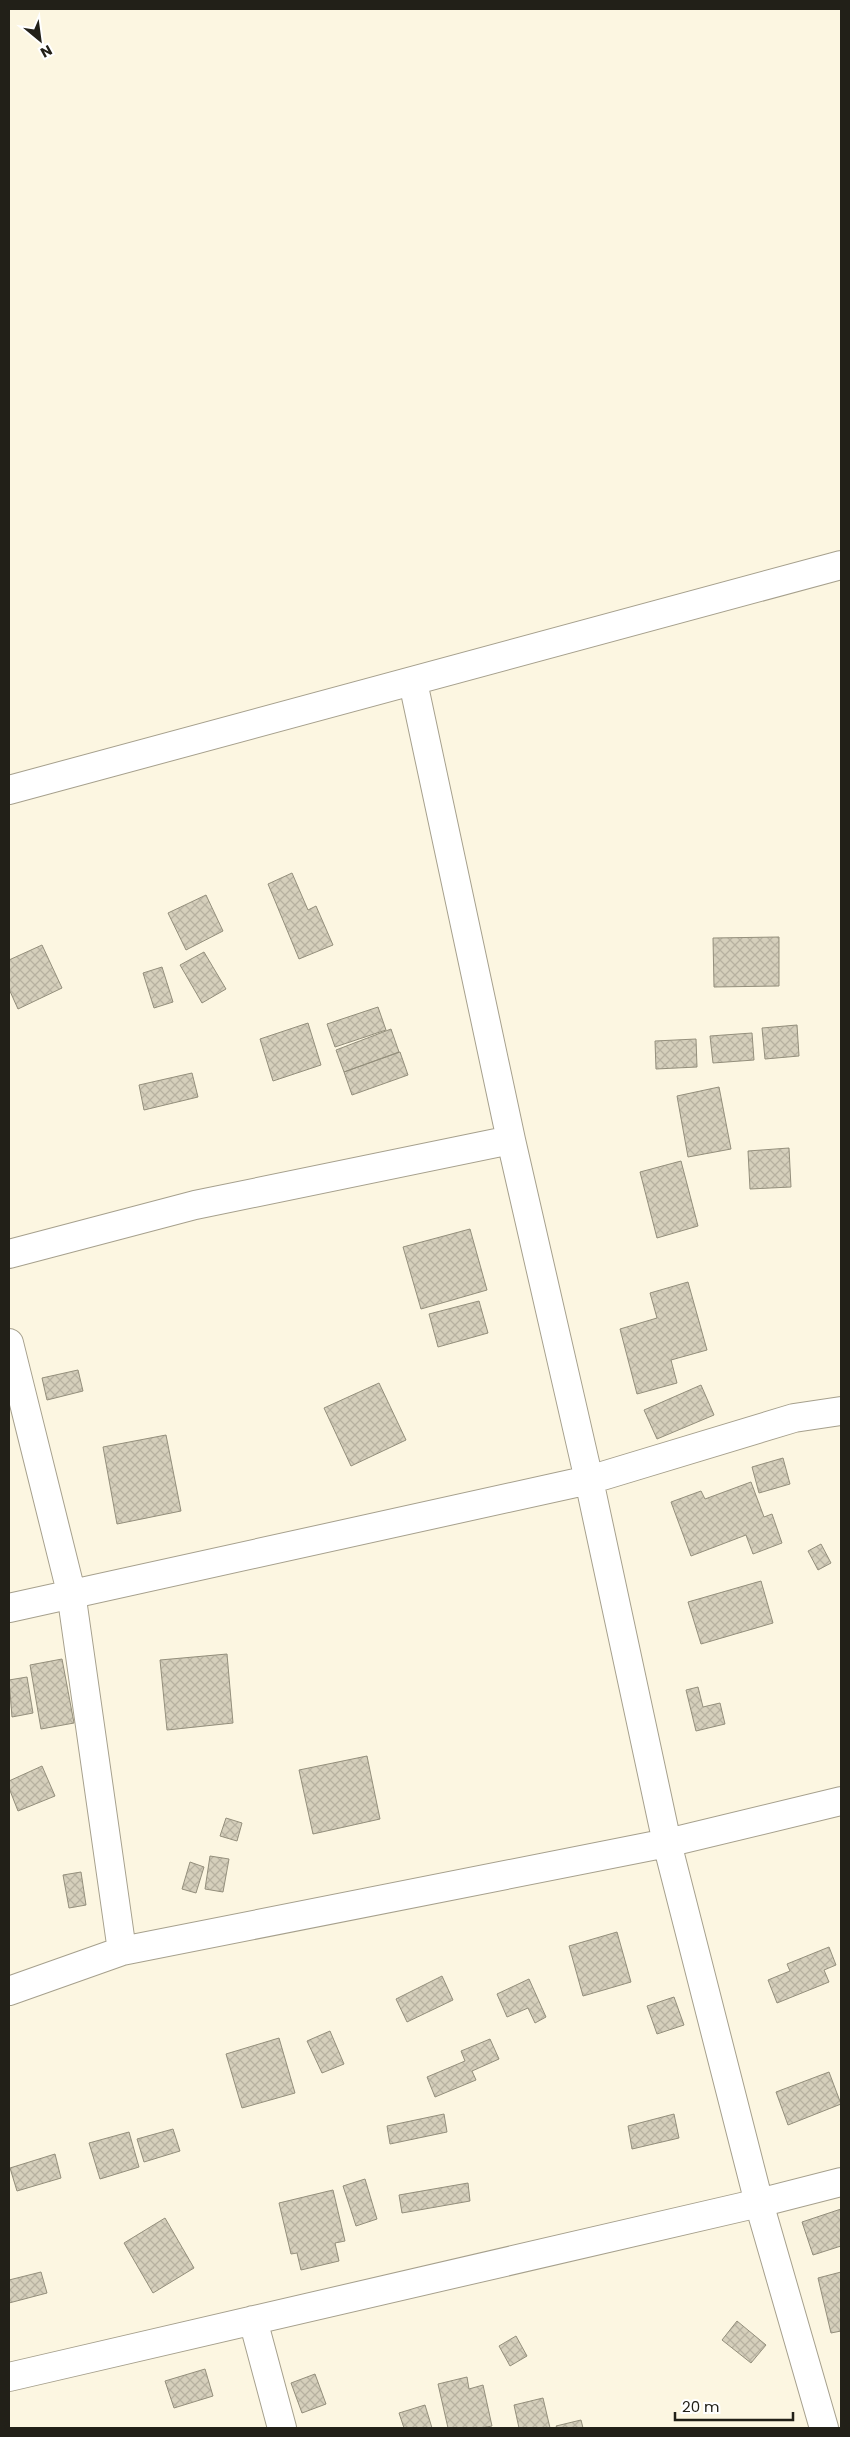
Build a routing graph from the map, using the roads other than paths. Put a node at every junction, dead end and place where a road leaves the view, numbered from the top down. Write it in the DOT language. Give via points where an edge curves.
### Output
graph roads {
  1 [pos="841,565"];
  2 [pos="413,682"];
  3 [pos="9,790"];
  4 [pos="511,1140"];
  5 [pos="9,1254"];
  6 [pos="9,1343"];
  7 [pos="841,1411"];
  8 [pos="589,1480"];
  9 [pos="72,1592"];
  10 [pos="9,1608"];
  11 [pos="841,1801"];
  12 [pos="668,1843"];
  13 [pos="122,1950"];
  14 [pos="9,1991"];
  15 [pos="841,2182"];
  16 [pos="759,2203"];
  17 [pos="253,2320"];
  18 [pos="9,2377"];
  19 [pos="282,2428"];
  20 [pos="824,2428"];
  1 -- 2 [label="street"];
  2 -- 3 [label="street"];
  2 -- 4 [label="street"];
  4 -- 5 [label="street" via="195,1205"];
  4 -- 8 [label="street"];
  6 -- 9 [label="street"];
  7 -- 8 [label="street" via="794,1418"];
  8 -- 9 [label="street"];
  8 -- 12 [label="street"];
  9 -- 10 [label="street"];
  9 -- 13 [label="street"];
  11 -- 12 [label="street"];
  12 -- 13 [label="street"];
  12 -- 16 [label="street"];
  13 -- 14 [label="street"];
  15 -- 16 [label="street"];
  16 -- 17 [label="street"];
  16 -- 20 [label="street"];
  17 -- 18 [label="street"];
  17 -- 19 [label="street"];
}
